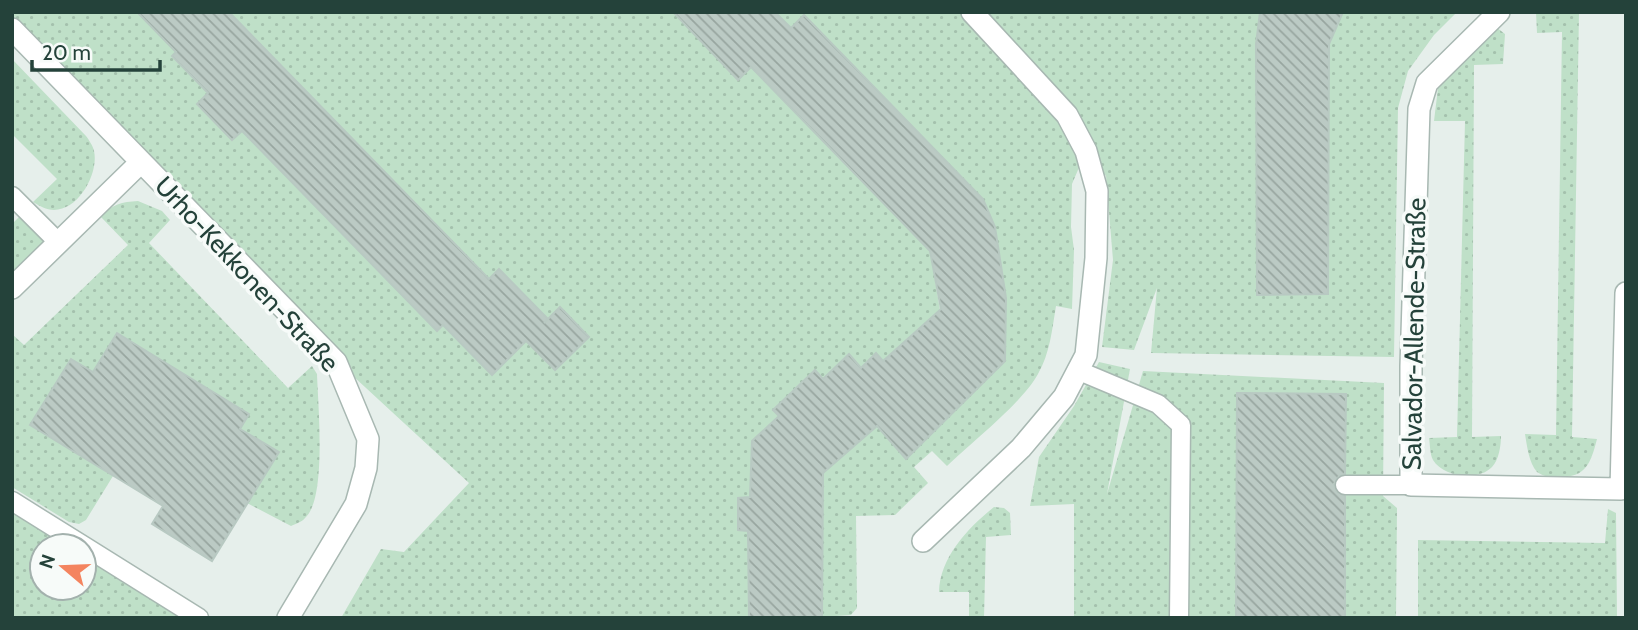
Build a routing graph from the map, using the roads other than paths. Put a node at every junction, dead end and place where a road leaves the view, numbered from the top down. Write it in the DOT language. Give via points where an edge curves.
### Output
graph roads {
  1 [pos="972,12"];
  2 [pos="1499,12"];
  3 [pos="12,29"];
  4 [pos="141,162"];
  5 [pos="12,196"];
  6 [pos="59,243"];
  7 [pos="12,288"];
  8 [pos="1626,293"];
  9 [pos="1077,370"];
  10 [pos="1624,455"];
  11 [pos="1345,485"];
  12 [pos="1411,485"];
  13 [pos="12,501"];
  14 [pos="62,532"];
  15 [pos="923,541"];
  16 [pos="98,555"];
  17 [pos="199,618"];
  18 [pos="288,618"];
  19 [pos="1179,618"];
  1 -- 9 [label="street" via="1067,115 1086,151 1097,191 1096,258 1086,355"];
  2 -- 12 [label="street, Salvador-Allende-Straße" via="1427,82 1419,109"];
  3 -- 4 [label="street, Urho-Kekkonen-Straße"];
  4 -- 6 [label="street, Urho-Kekkonen-Straße"];
  4 -- 18 [label="street, Urho-Kekkonen-Straße" via="336,362 368,439 356,504"];
  5 -- 6 [label="lane"];
  6 -- 7 [label="street, Urho-Kekkonen-Straße"];
  8 -- 10 [label="street, Salvador-Allende-Straße"];
  9 -- 15 [label="street" via="1064,397 1021,448"];
  9 -- 19 [label="lane" via="1158,404 1181,425"];
  10 -- 12 [label="street, Salvador-Allende-Straße" via="1621,489"];
  11 -- 12 [label="lane"];
  13 -- 14 [label="lane"];
  16 -- 17 [label="lane"];
}
